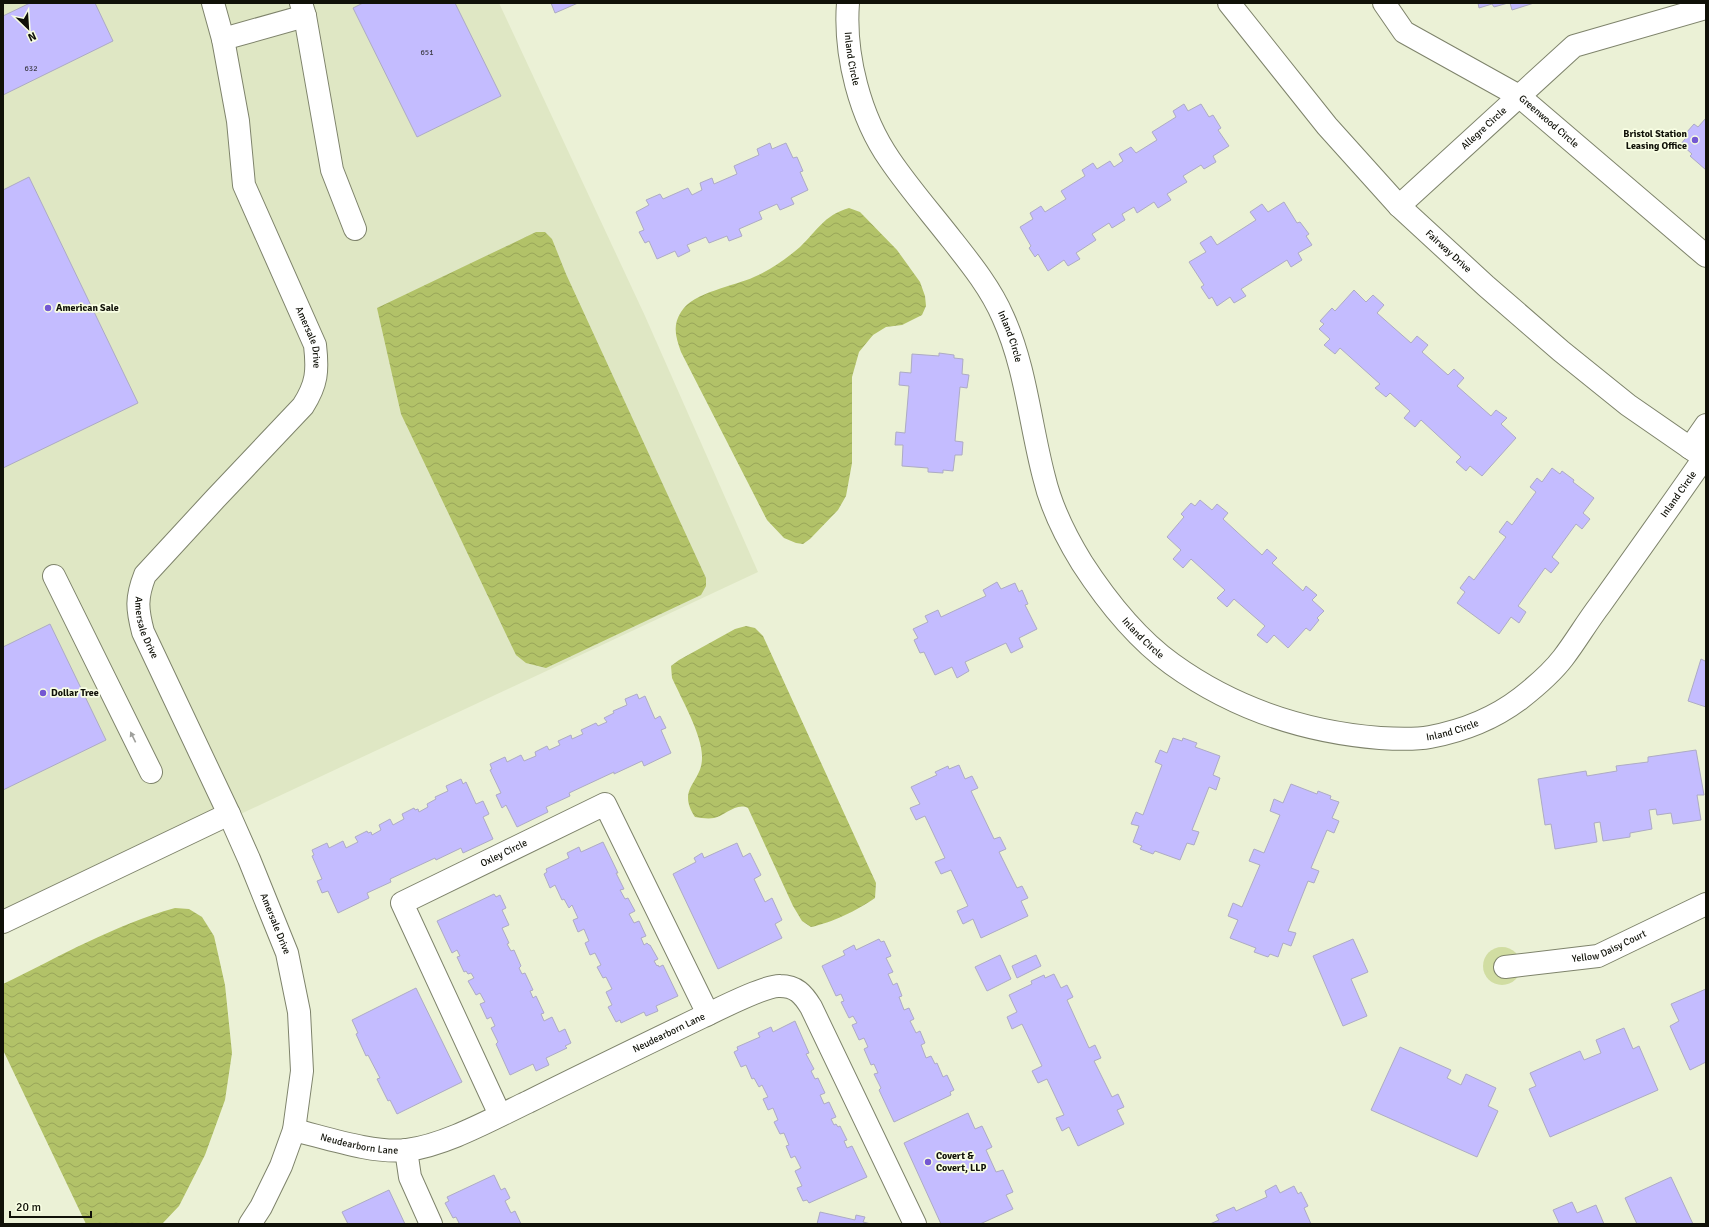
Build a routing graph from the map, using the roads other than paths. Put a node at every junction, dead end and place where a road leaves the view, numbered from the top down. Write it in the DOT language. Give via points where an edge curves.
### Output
graph roads {
  1 [pos="213,3"];
  2 [pos="848,3"];
  3 [pos="1229,3"];
  4 [pos="1384,3"];
  5 [pos="1706,8"];
  6 [pos="303,10"];
  7 [pos="223,39"];
  8 [pos="1519,96"];
  9 [pos="1399,206"];
  10 [pos="354,229"];
  11 [pos="1706,256"];
  12 [pos="1706,424"];
  13 [pos="1700,455"];
  14 [pos="121,712"];
  15 [pos="150,772"];
  16 [pos="229,814"];
  17 [pos="1706,904"];
  18 [pos="3,922"];
  19 [pos="1505,967"];
  20 [pos="708,1014"];
  21 [pos="500,1115"];
  22 [pos="294,1130"];
  23 [pos="406,1150"];
  24 [pos="250,1224"];
  25 [pos="431,1224"];
  26 [pos="915,1224"];
  1 -- 7 [label="street, Amersale Drive"];
  2 -- 13 [label="street, Inland Circle" via="851,61 869,122 889,158 977,272 1002,314 1016,350 1049,495 1081,562 1108,601 1145,641 1173,665 1219,693 1298,725 1357,736 1426,738 1457,731 1488,719 1520,698 1562,661"];
  3 -- 9 [label="street, Fairway Drive" via="1327,126"];
  4 -- 8 [label="street, Greenwood Circle" via="1404,32"];
  5 -- 8 [label="street, Allegre Circle" via="1574,46"];
  6 -- 7 [label="street"];
  6 -- 10 [label="street" via="332,170"];
  7 -- 16 [label="street, Amersale Drive" via="238,121 244,185 315,345 318,366 312,391 302,406 146,575 139,590 138,614 143,632"];
  8 -- 9 [label="street, Allegre Circle"];
  8 -- 11 [label="street, Greenwood Circle"];
  9 -- 13 [label="street, Fairway Drive" via="1560,351 1628,405"];
  12 -- 13 [label="street"];
  14 -- 14 [label="street" via="92,684 53,576 114,670"];
  15 -- 14 [label="street, one-way"];
  16 -- 18 [label="street"];
  16 -- 22 [label="street, Amersale Drive" via="287,953 300,1012 302,1071"];
  17 -- 19 [label="street, Yellow Daisy Court" via="1598,956"];
  20 -- 21 [label="street, Neudearborn Lane"];
  20 -- 21 [label="street, Oxley Circle" via="606,804 437,886 402,903"];
  20 -- 26 [label="street, Neudearborn Lane" via="779,985 794,988 802,994 811,1006"];
  21 -- 23 [label="street, Neudearborn Lane" via="436,1143"];
  22 -- 23 [label="street, Neudearborn Lane" via="369,1149"];
  22 -- 24 [label="street, Amersale Drive" via="282,1166"];
  23 -- 25 [label="street" via="410,1177"];
}
